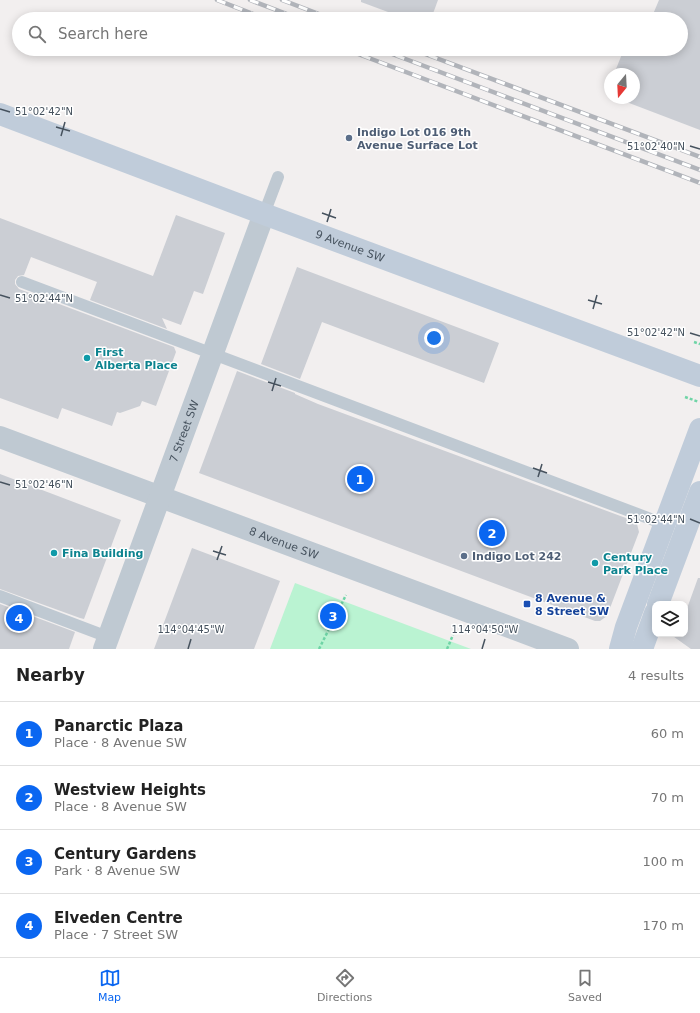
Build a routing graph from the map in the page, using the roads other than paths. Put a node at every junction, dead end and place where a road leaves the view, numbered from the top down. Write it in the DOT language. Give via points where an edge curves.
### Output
graph roads {
  1 [pos="0,114"];
  2 [pos="278,177"];
  3 [pos="264,214"];
  4 [pos="22,282"];
  5 [pos="212,352"];
  6 [pos="697,375"];
  7 [pos="700,429"];
  8 [pos="0,437"];
  9 [pos="700,492"];
  10 [pos="161,497"];
  11 [pos="696,523"];
  12 [pos="664,524"];
  13 [pos="0,596"];
  14 [pos="659,601"];
  15 [pos="652,621"];
  16 [pos="106,643"];
  17 [pos="568,649"];
  18 [pos="620,649"];
  19 [pos="642,649"];
  1 -- 3 [label="main road, 9 Avenue SW"];
  2 -- 3 [label="lane"];
  3 -- 5 [label="street, 7 Street SW"];
  3 -- 6 [label="main road, 9 Avenue SW"];
  4 -- 5 [label="lane"];
  5 -- 10 [label="street, 7 Street SW"];
  5 -- 12 [label="lane"];
  7 -- 12 [label="main road"];
  8 -- 10 [label="street, 8 Avenue SW"];
  9 -- 11 [label="main road"];
  10 -- 16 [label="street, 7 Street SW"];
  10 -- 17 [label="street, 8 Avenue SW"];
  11 -- 14 [label="main road"];
  12 -- 18 [label="main road"];
  13 -- 16 [label="lane"];
  15 -- 19 [label="main road"];
}
